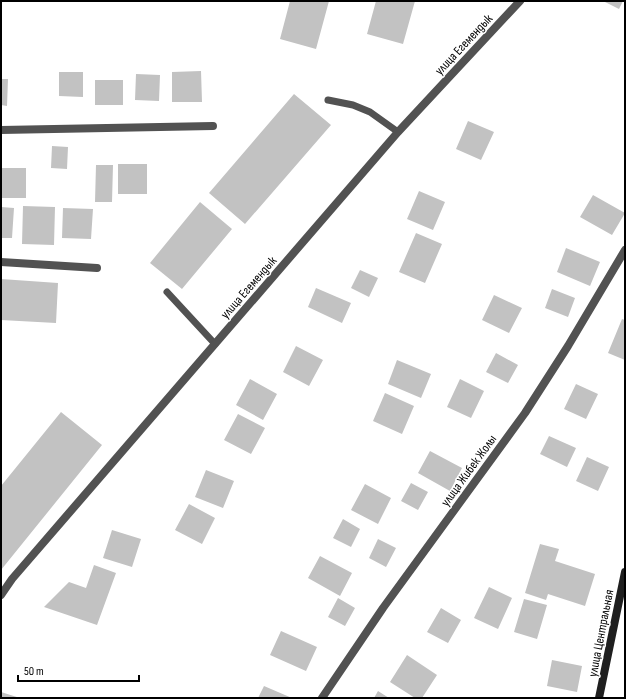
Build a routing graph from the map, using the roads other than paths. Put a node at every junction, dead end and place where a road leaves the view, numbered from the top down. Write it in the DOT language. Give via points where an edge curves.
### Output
graph roads {
  1 [pos="520,1"];
  2 [pos="328,100"];
  3 [pos="214,126"];
  4 [pos="1,130"];
  5 [pos="398,132"];
  6 [pos="625,250"];
  7 [pos="1,262"];
  8 [pos="97,268"];
  9 [pos="167,292"];
  10 [pos="215,344"];
  11 [pos="625,572"];
  12 [pos="1,595"];
  13 [pos="322,698"];
  14 [pos="600,698"];
  1 -- 5 [label="street, улица Егемендык"];
  2 -- 5 [label="lane" via="353,105 370,112"];
  3 -- 4 [label="street"];
  5 -- 10 [label="street, улица Егемендык"];
  6 -- 13 [label="street, улица Жибек Жолы" via="525,413 383,608"];
  7 -- 8 [label="street"];
  9 -- 10 [label="lane"];
  10 -- 12 [label="street, улица Егемендык" via="17,573"];
  11 -- 14 [label="main road, улица Центральная"];
}
